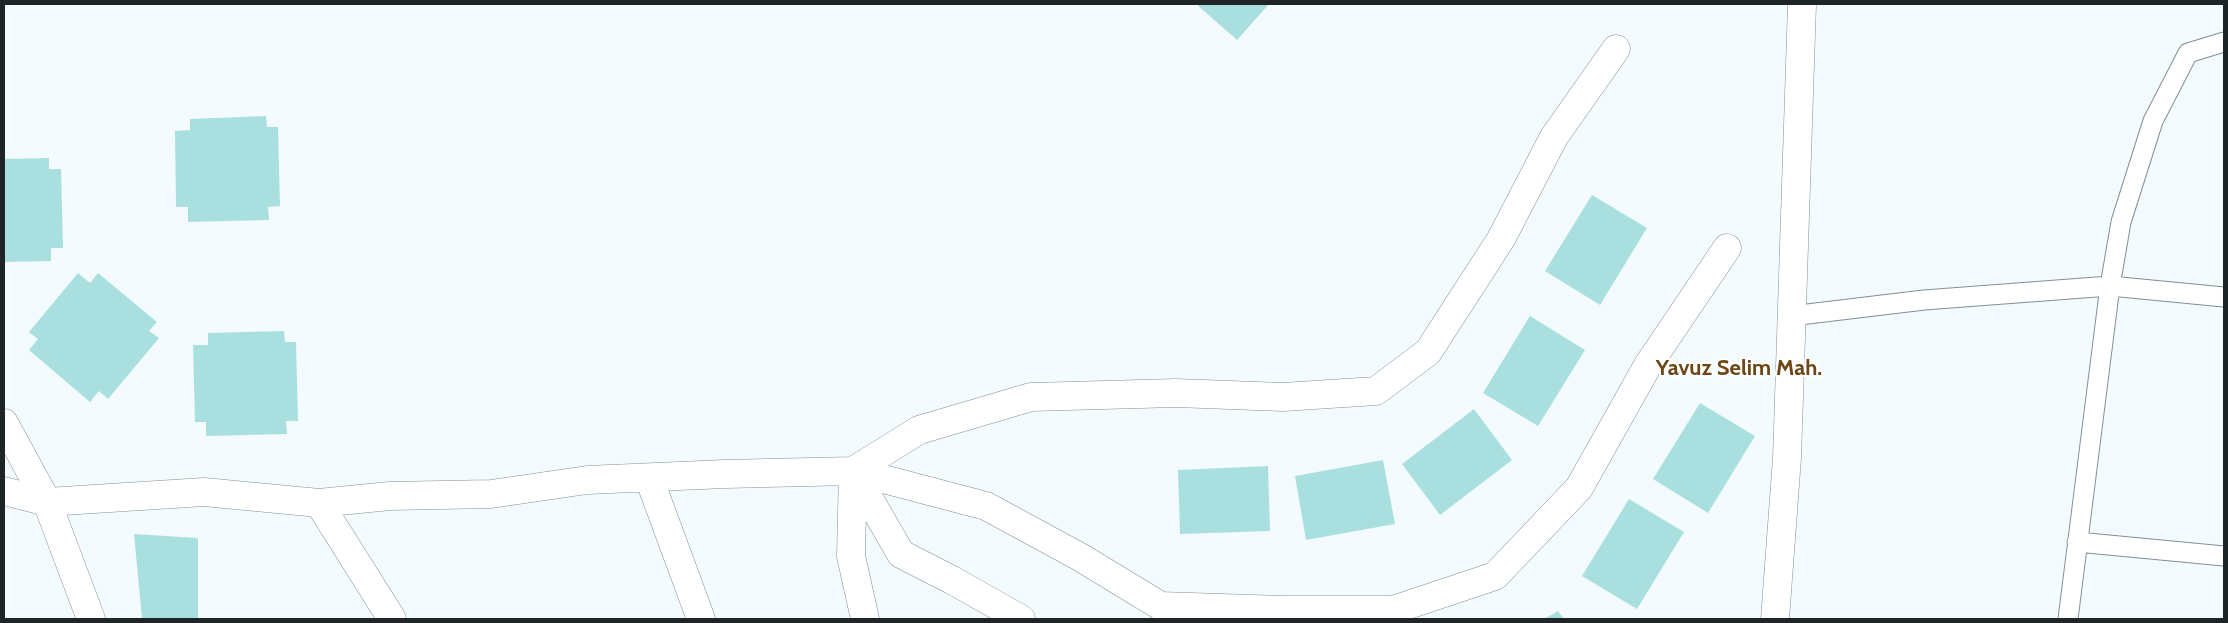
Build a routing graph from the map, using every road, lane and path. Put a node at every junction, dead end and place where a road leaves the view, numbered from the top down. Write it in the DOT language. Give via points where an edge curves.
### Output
graph roads {
  1 [pos="1802,4"];
  2 [pos="2224,42"];
  3 [pos="1616,49"];
  4 [pos="1727,248"];
  5 [pos="2110,286"];
  6 [pos="2224,297"];
  7 [pos="1791,316"];
  8 [pos="4,423"];
  9 [pos="853,471"];
  10 [pos="649,478"];
  11 [pos="4,492"];
  12 [pos="47,502"];
  13 [pos="319,503"];
  14 [pos="2077,542"];
  15 [pos="2224,556"];
  16 [pos="1171,613"];
  17 [pos="91,619"];
  18 [pos="392,619"];
  19 [pos="701,619"];
  20 [pos="865,619"];
  21 [pos="1021,619"];
  22 [pos="1775,619"];
  23 [pos="2068,619"];
  1 -- 7 [label="street"];
  2 -- 5 [label="lane" via="2188,52 2153,121 2121,222"];
  3 -- 9 [label="street" via="1554,137 1501,239 1428,352 1376,391 1284,398 1176,393 1031,398 919,430"];
  4 -- 16 [label="street" via="1648,366 1578,488 1495,576 1394,610"];
  5 -- 6 [label="lane"];
  5 -- 7 [label="lane" via="1924,300"];
  5 -- 14 [label="lane"];
  7 -- 22 [label="street"];
  8 -- 12 [label="street"];
  9 -- 10 [label="street"];
  9 -- 16 [label="street" via="986,506 1080,557"];
  9 -- 20 [label="street" via="851,556"];
  9 -- 21 [label="street" via="901,554"];
  10 -- 13 [label="street" via="587,480 491,494 390,496"];
  10 -- 19 [label="street"];
  11 -- 12 [label="street"];
  12 -- 13 [label="street" via="204,492"];
  12 -- 17 [label="street"];
  13 -- 18 [label="street"];
  14 -- 15 [label="lane"];
  14 -- 23 [label="lane"];
}
